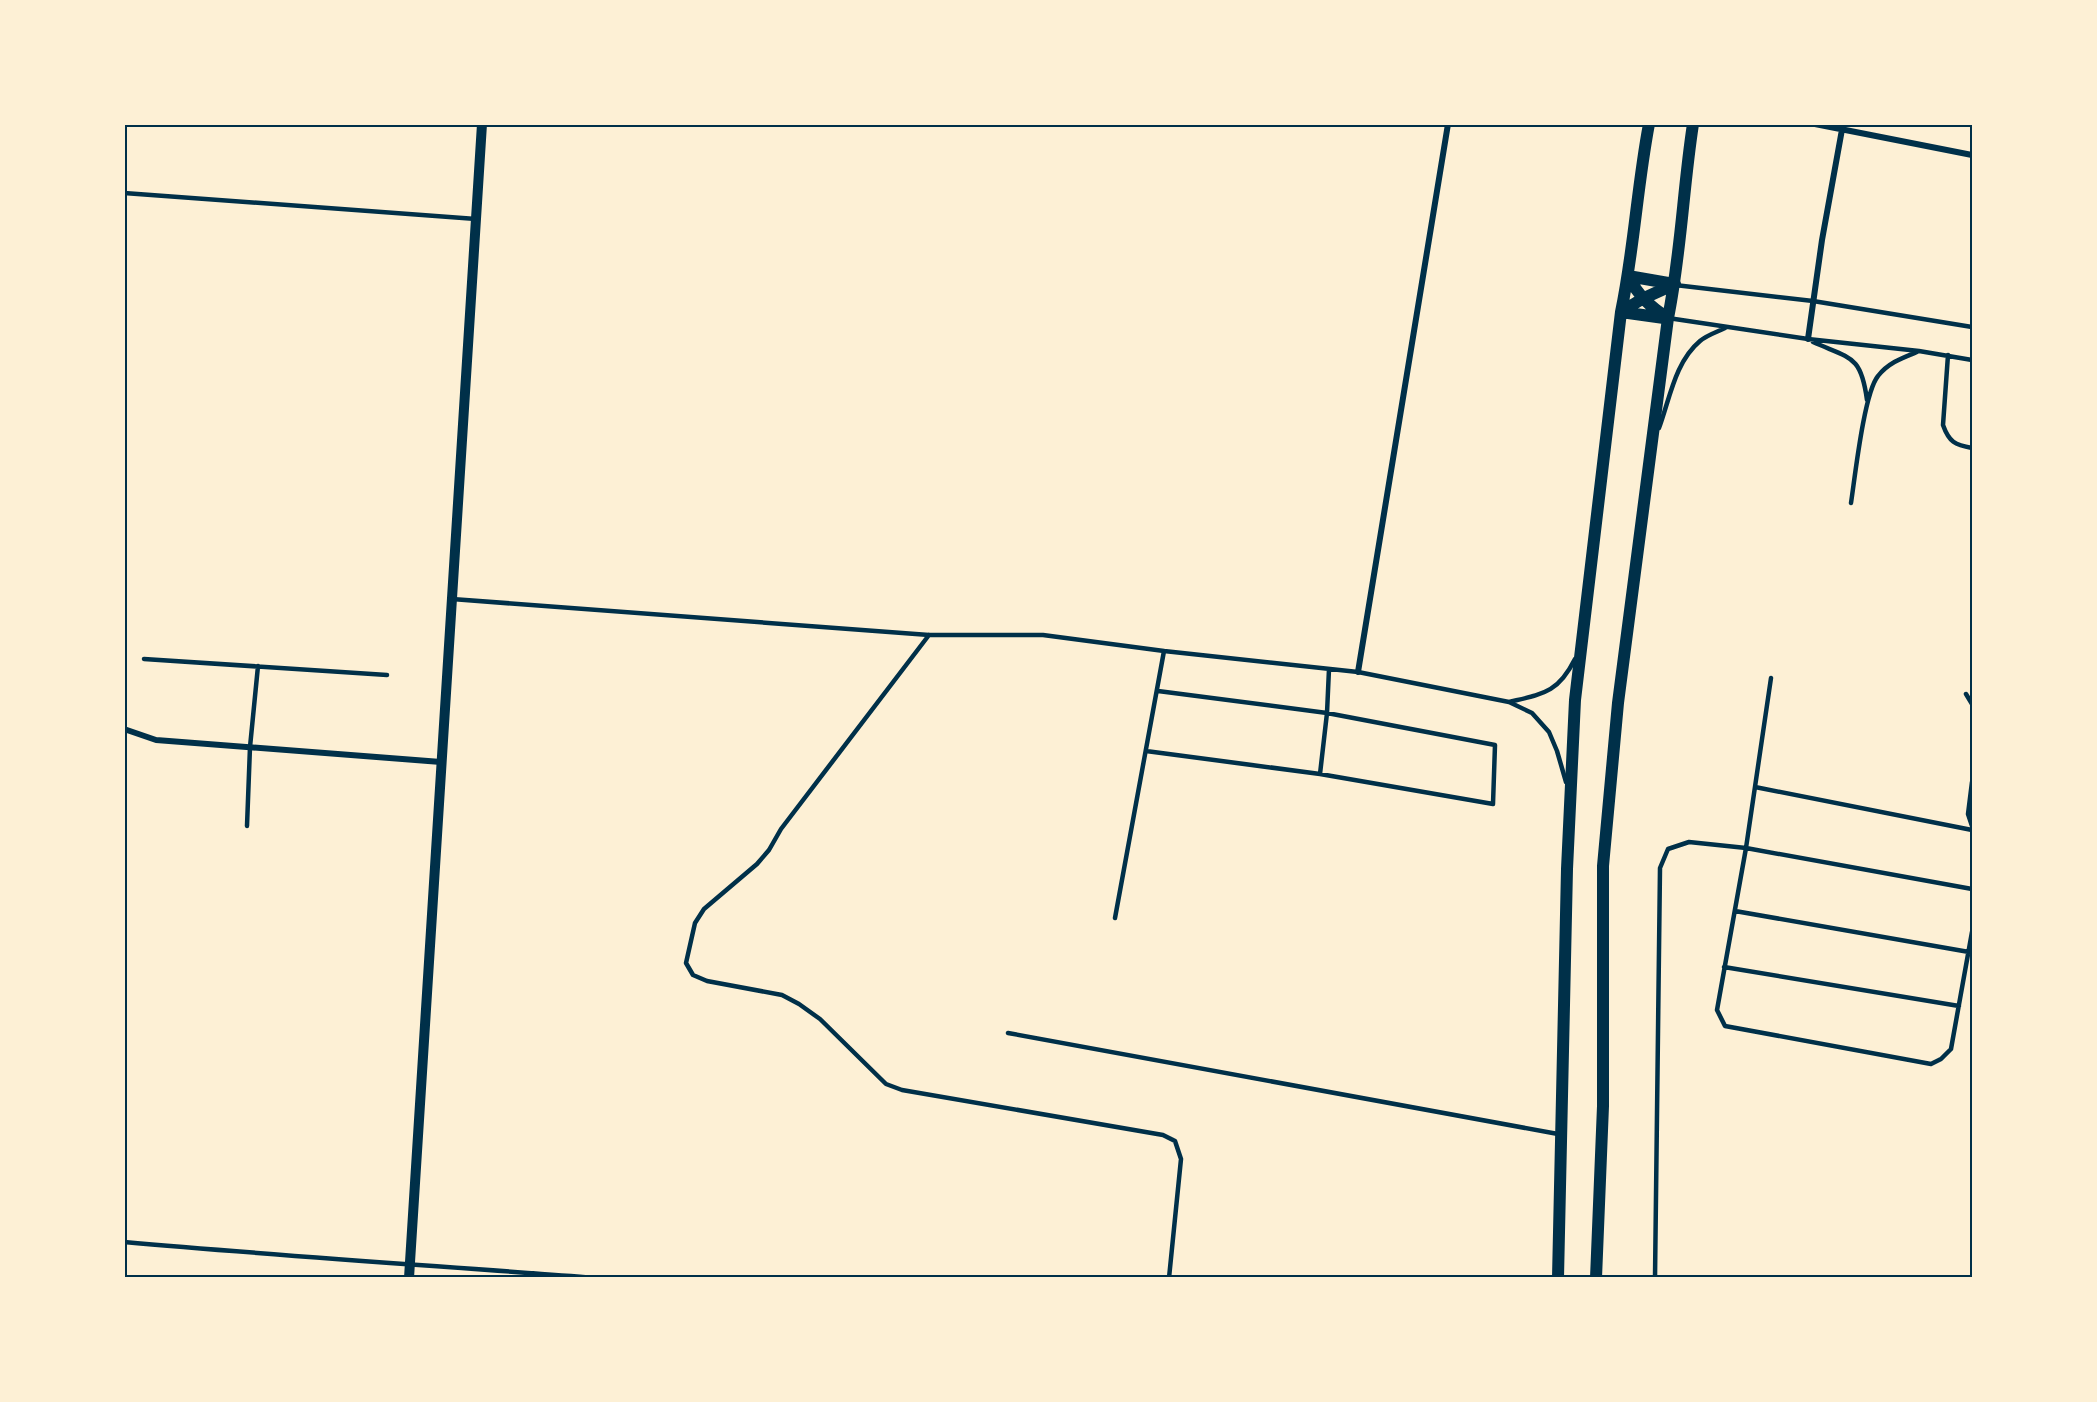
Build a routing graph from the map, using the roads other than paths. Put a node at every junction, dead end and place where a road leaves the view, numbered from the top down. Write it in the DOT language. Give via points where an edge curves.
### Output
graph roads {
  1 [pos="482,124"];
  2 [pos="1448,124"];
  3 [pos="1649,124"];
  4 [pos="1693,124"];
  5 [pos="1815,124"];
  6 [pos="1842,127"];
  7 [pos="1972,155"];
  8 [pos="124,193"];
  9 [pos="476,219"];
  10 [pos="1628,276"];
  11 [pos="1675,284"];
  12 [pos="1642,298"];
  13 [pos="1813,301"];
  14 [pos="1621,312"];
  15 [pos="1668,318"];
  16 [pos="1727,327"];
  17 [pos="1972,327"];
  18 [pos="1808,339"];
  19 [pos="1919,351"];
  20 [pos="1948,356"];
  21 [pos="1972,360"];
  22 [pos="1867,402"];
  23 [pos="1652,447"];
  24 [pos="1972,448"];
  25 [pos="1851,503"];
  26 [pos="452,599"];
  27 [pos="929,635"];
  28 [pos="1581,648"];
  29 [pos="1164,651"];
  30 [pos="144,658"];
  31 [pos="258,666"];
  32 [pos="1329,669"];
  33 [pos="1358,672"];
  34 [pos="387,675"];
  35 [pos="1771,678"];
  36 [pos="1158,690"];
  37 [pos="1966,694"];
  38 [pos="1509,702"];
  39 [pos="1972,704"];
  40 [pos="1327,713"];
  41 [pos="124,729"];
  42 [pos="250,747"];
  43 [pos="1146,751"];
  44 [pos="441,762"];
  45 [pos="1320,774"];
  46 [pos="1972,782"];
  47 [pos="1755,787"];
  48 [pos="1570,795"];
  49 [pos="247,826"];
  50 [pos="1972,828"];
  51 [pos="1746,848"];
  52 [pos="1972,889"];
  53 [pos="1735,911"];
  54 [pos="1115,918"];
  55 [pos="1972,932"];
  56 [pos="1969,952"];
  57 [pos="1724,967"];
  58 [pos="1959,1005"];
  59 [pos="1008,1033"];
  60 [pos="1561,1134"];
  61 [pos="124,1242"];
  62 [pos="410,1264"];
  63 [pos="409,1278"];
  64 [pos="596,1278"];
  65 [pos="1169,1278"];
  66 [pos="1558,1278"];
  67 [pos="1596,1278"];
  68 [pos="1655,1278"];
  1 -- 9 [label="street"];
  2 -- 33 [label="street"];
  3 -- 10 [label="main road"];
  4 -- 11 [label="main road"];
  5 -- 6 [label="street"];
  6 -- 7 [label="street"];
  6 -- 13 [label="street"];
  8 -- 9 [label="lane"];
  9 -- 26 [label="street"];
  10 -- 11 [label="main road"];
  10 -- 12 [label="main road"];
  10 -- 14 [label="main road"];
  11 -- 12 [label="main road"];
  11 -- 13 [label="lane"];
  11 -- 15 [label="main road"];
  12 -- 14 [label="main road"];
  12 -- 15 [label="main road"];
  13 -- 17 [label="lane"];
  13 -- 18 [label="street"];
  14 -- 15 [label="main road"];
  14 -- 28 [label="main road"];
  15 -- 16 [label="lane"];
  15 -- 23 [label="main road"];
  16 -- 18 [label="lane"];
  16 -- 23 [label="lane" via="1702,339 1687,353"];
  18 -- 19 [label="lane"];
  18 -- 22 [label="lane" via="1854,360 1864,377"];
  19 -- 20 [label="lane"];
  19 -- 22 [label="lane" via="1893,362 1876,377"];
  20 -- 21 [label="lane"];
  20 -- 24 [label="lane" via="1943,425 1957,445"];
  22 -- 25 [label="lane"];
  23 -- 67 [label="main road" via="1618,703 1604,866 1603,1106"];
  26 -- 27 [label="lane"];
  26 -- 44 [label="street"];
  27 -- 29 [label="lane" via="1043,635"];
  27 -- 65 [label="lane" via="769,850 695,922 686,963 693,975 707,981 782,995 799,1004 820,1019 886,1084 902,1090 1174,1140 1181,1159"];
  28 -- 38 [label="lane" via="1556,687"];
  28 -- 48 [label="main road"];
  29 -- 32 [label="lane"];
  29 -- 36 [label="lane"];
  30 -- 31 [label="lane"];
  31 -- 34 [label="lane"];
  31 -- 42 [label="lane"];
  32 -- 33 [label="lane"];
  32 -- 40 [label="lane"];
  33 -- 38 [label="lane"];
  35 -- 47 [label="lane"];
  36 -- 40 [label="lane"];
  36 -- 43 [label="lane"];
  37 -- 39 [label="lane"];
  38 -- 48 [label="lane" via="1532,713 1549,732"];
  40 -- 45 [label="lane"];
  40 -- 45 [label="lane" via="1495,745 1493,804"];
  41 -- 42 [label="street" via="156,740"];
  42 -- 44 [label="street"];
  42 -- 49 [label="lane"];
  43 -- 45 [label="lane"];
  43 -- 54 [label="lane"];
  44 -- 62 [label="street"];
  46 -- 50 [label="lane" via="1968,814"];
  47 -- 50 [label="lane"];
  47 -- 51 [label="lane"];
  48 -- 60 [label="main road"];
  51 -- 52 [label="lane"];
  51 -- 53 [label="lane"];
  51 -- 68 [label="lane" via="1689,842 1668,849 1660,868"];
  53 -- 56 [label="lane"];
  53 -- 57 [label="lane"];
  55 -- 56 [label="lane"];
  56 -- 58 [label="lane"];
  57 -- 58 [label="lane"];
  57 -- 58 [label="lane" via="1717,1010 1725,1026 1931,1064 1951,1049"];
  59 -- 60 [label="lane"];
  60 -- 66 [label="main road"];
  61 -- 62 [label="lane"];
  62 -- 63 [label="street"];
  62 -- 64 [label="lane"];
}
